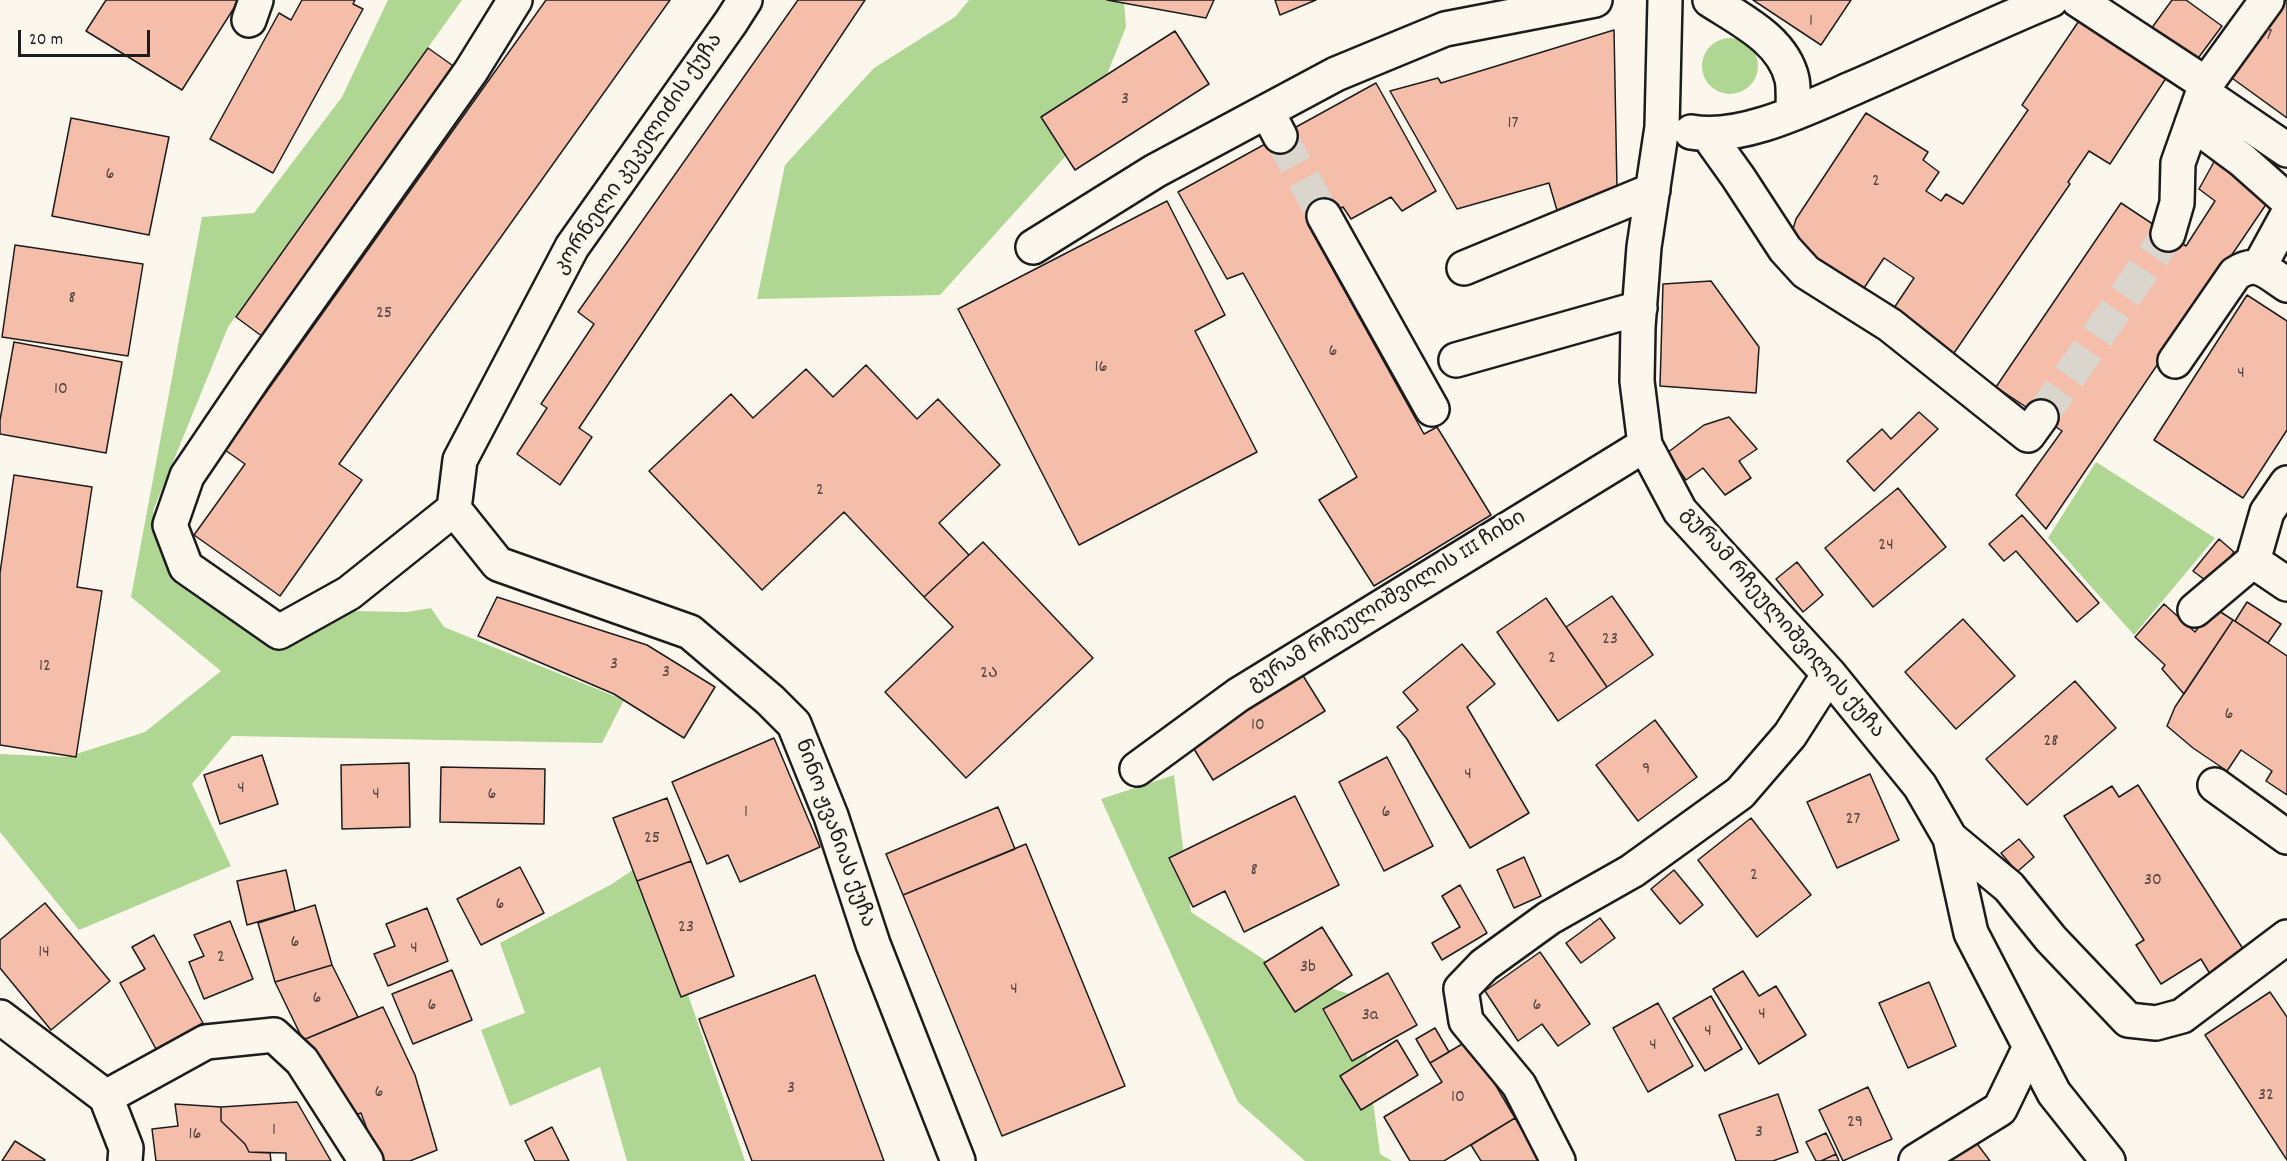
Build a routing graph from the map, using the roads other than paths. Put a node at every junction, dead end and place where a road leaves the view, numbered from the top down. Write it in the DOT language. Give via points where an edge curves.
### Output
graph roads {
  1 [pos="515,0"];
  2 [pos="745,0"];
  3 [pos="1595,0"];
  4 [pos="1665,0"];
  5 [pos="1689,0"];
  6 [pos="1710,0"];
  7 [pos="2051,0"];
  8 [pos="2078,0"];
  9 [pos="2267,0"];
  10 [pos="1664,46"];
  11 [pos="2200,100"];
  12 [pos="1793,112"];
  13 [pos="1662,127"];
  14 [pos="1708,135"];
  15 [pos="2287,150"];
  16 [pos="1653,190"];
  17 [pos="2287,200"];
  18 [pos="1324,216"];
  19 [pos="2287,216"];
  20 [pos="2168,234"];
  21 [pos="1032,247"];
  22 [pos="2259,267"];
  23 [pos="1464,268"];
  24 [pos="2287,285"];
  25 [pos="1640,308"];
  26 [pos="1456,360"];
  27 [pos="2175,361"];
  28 [pos="1432,409"];
  29 [pos="2041,417"];
  30 [pos="1645,445"];
  31 [pos="2287,483"];
  32 [pos="454,509"];
  33 [pos="2253,561"];
  34 [pos="2287,585"];
  35 [pos="2195,610"];
  36 [pos="1829,674"];
  37 [pos="1137,769"];
  38 [pos="2215,785"];
  39 [pos="2287,837"];
  40 [pos="1950,838"];
  41 [pos="2287,937"];
  42 [pos="0,1017"];
  43 [pos="2030,1047"];
  44 [pos="106,1097"];
  45 [pos="125,1161"];
  46 [pos="366,1161"];
  47 [pos="958,1161"];
  48 [pos="1558,1161"];
  49 [pos="1916,1161"];
  50 [pos="2108,1161"];
  1 -- 32 [label="street" via="471,71 188,476 170,525 186,567 279,632 349,593"];
  2 -- 32 [label="street, კორნელი კეკელიძის ქუჩა" via="572,247 460,460"];
  3 -- 21 [label="street" via="1445,28 1336,74 1273,124 1155,171"];
  4 -- 10 [label="street, გურამ რჩეულიშვილის ქუჩა"];
  5 -- 10 [label="street"];
  6 -- 12 [label="street" via="1759,32 1781,56 1792,79"];
  7 -- 12 [label="street"];
  8 -- 11 [label="street"];
  9 -- 11 [label="street"];
  10 -- 13 [label="street, გურამ რჩეულიშვილის ქუჩა"];
  11 -- 15 [label="street"];
  11 -- 17 [label="street" via="2242,160"];
  11 -- 20 [label="street" via="2178,164 2177,203"];
  12 -- 14 [label="street" via="1738,131"];
  13 -- 14 [label="street"];
  13 -- 16 [label="street, გურამ რჩეულიშვილის ქუჩა"];
  14 -- 29 [label="street" via="1785,249 1806,272 1890,325 2028,435"];
  16 -- 23 [label="street"];
  16 -- 25 [label="street, გურამ რჩეულიშვილის ქუჩა"];
  18 -- 28 [label="street"];
  19 -- 22 [label="street"];
  22 -- 24 [label="street"];
  22 -- 27 [label="street" via="2246,267 2235,274"];
  25 -- 26 [label="street"];
  25 -- 30 [label="street, გურამ რჩეულიშვილის ქუჩა" via="1637,381"];
  30 -- 36 [label="street, გურამ რჩეულიშვილის ქუჩა" via="1680,511"];
  30 -- 37 [label="street, გურამ რჩეულიშვილის III ჩიხი" via="1238,695"];
  31 -- 33 [label="street" via="2268,512"];
  32 -- 47 [label="street, ნინო ჟვანიას ქუჩა" via="498,564 690,632 794,724 831,816 873,944"];
  33 -- 34 [label="street"];
  33 -- 35 [label="street"];
  36 -- 40 [label="street, გურამ რჩეულიშვილის ქუჩა" via="1920,786"];
  36 -- 48 [label="street" via="1790,735 1740,793 1632,871 1549,918 1484,965 1461,989 1466,1021 1519,1085"];
  38 -- 39 [label="street"];
  40 -- 41 [label="street" via="2009,887 2051,939 2128,1020 2156,1023 2182,1016"];
  40 -- 43 [label="street, გურამ რჩეულიშვილის ქუჩა" via="1971,933"];
  42 -- 44 [label="street"];
  43 -- 49 [label="street" via="2000,1109"];
  43 -- 50 [label="street, გურამ რჩეულიშვილის ქუჩა" via="2054,1093"];
  44 -- 45 [label="street" via="126,1148"];
  44 -- 46 [label="street" via="206,1042 274,1035 302,1061"];
}
